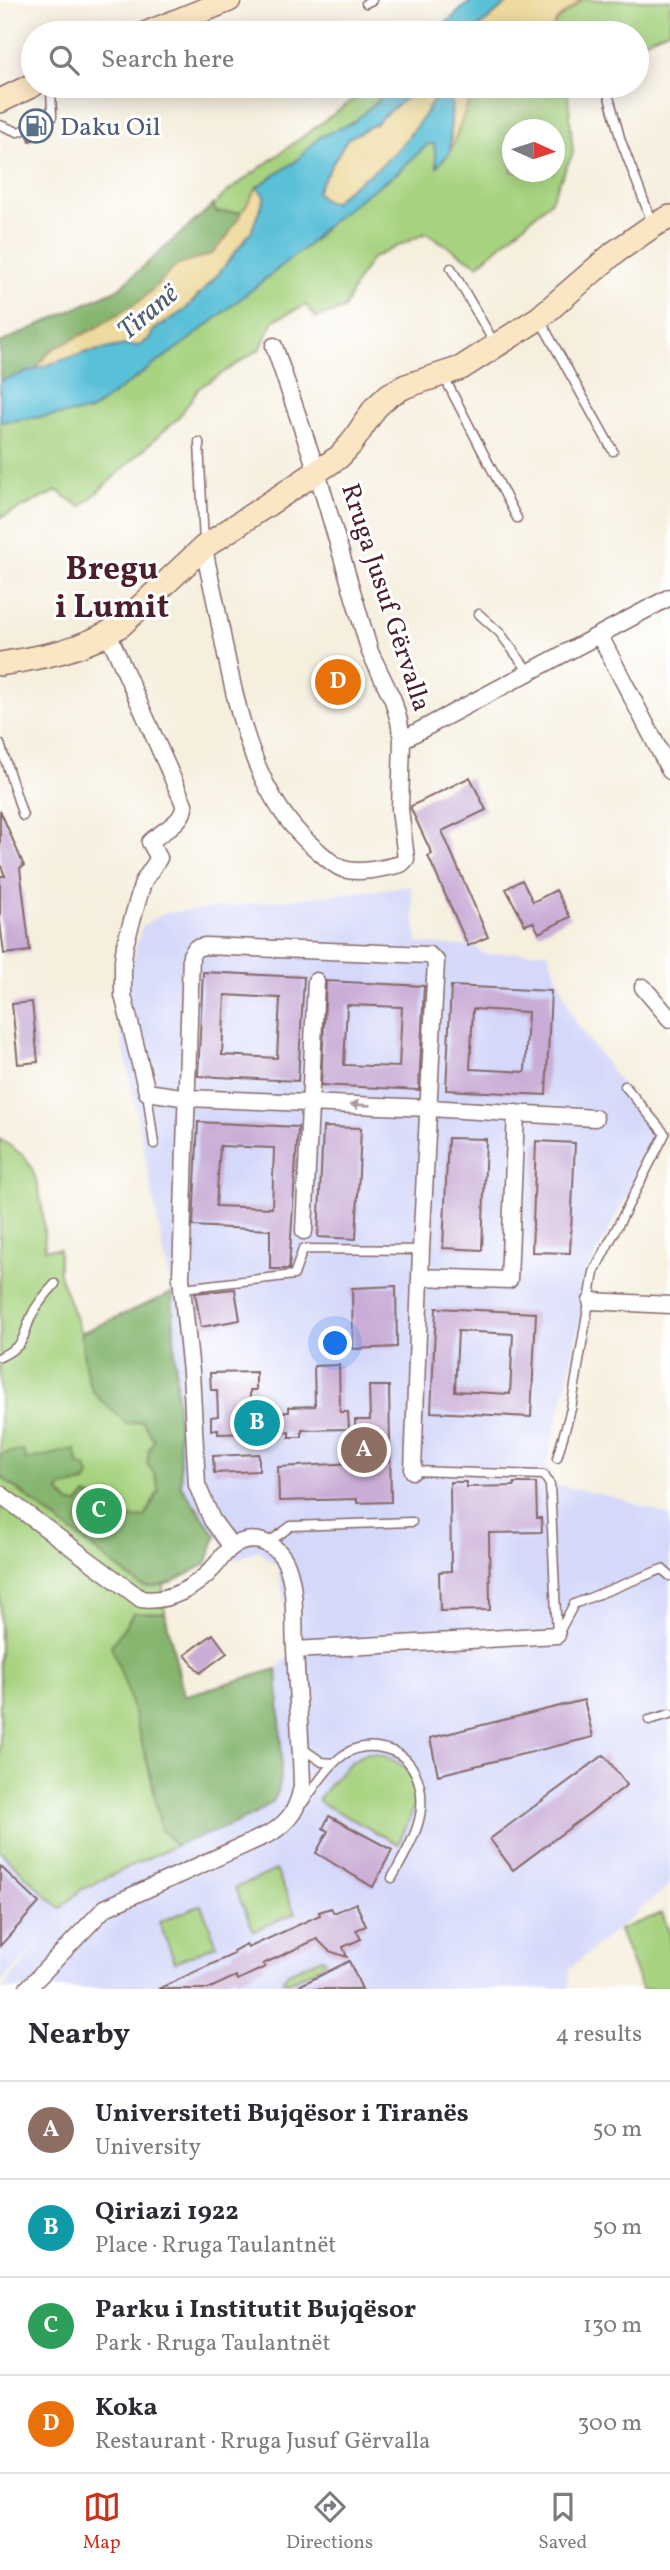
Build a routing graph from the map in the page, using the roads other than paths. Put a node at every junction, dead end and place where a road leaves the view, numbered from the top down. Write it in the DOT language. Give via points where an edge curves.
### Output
graph roads {
  1 [pos="229,0"];
  2 [pos="177,21"];
  3 [pos="21,91"];
  4 [pos="51,98"];
  5 [pos="609,98"];
  6 [pos="0,101"];
  7 [pos="0,125"];
  8 [pos="662,221"];
  9 [pos="451,268"];
  10 [pos="539,318"];
  11 [pos="496,345"];
  12 [pos="274,346"];
  13 [pos="443,375"];
  14 [pos="200,442"];
  15 [pos="613,452"];
  16 [pos="317,472"];
  17 [pos="517,518"];
  18 [pos="204,547"];
  19 [pos="670,597"];
  20 [pos="479,614"];
  21 [pos="108,634"];
  22 [pos="600,636"];
  23 [pos="0,664"];
  24 [pos="530,673"];
  25 [pos="402,740"];
  26 [pos="0,744"];
  27 [pos="664,745"];
  28 [pos="670,771"];
  29 [pos="23,816"];
  30 [pos="316,981"];
  31 [pos="643,987"];
  32 [pos="670,1019"];
  33 [pos="625,1086"];
  34 [pos="148,1092"];
  35 [pos="188,1098"];
  36 [pos="310,1103"];
  37 [pos="429,1108"];
  38 [pos="516,1113"];
  39 [pos="595,1118"];
  40 [pos="155,1144"];
  41 [pos="304,1231"];
  42 [pos="421,1250"];
  43 [pos="420,1277"];
  44 [pos="55,1284"];
  45 [pos="183,1288"];
  46 [pos="591,1301"];
  47 [pos="670,1305"];
  48 [pos="0,1357"];
  49 [pos="557,1458"];
  50 [pos="413,1471"];
  51 [pos="0,1494"];
  52 [pos="412,1522"];
  53 [pos="268,1543"];
  54 [pos="232,1547"];
  55 [pos="670,1576"];
  56 [pos="557,1635"];
  57 [pos="295,1650"];
  58 [pos="670,1714"];
  59 [pos="649,1720"];
  60 [pos="300,1747"];
  61 [pos="334,1763"];
  62 [pos="293,1815"];
  63 [pos="392,1878"];
  64 [pos="27,1989"];
  1 -- 2 [label="street"];
  3 -- 6 [label="street"];
  4 -- 7 [label="lane" via="52,117 46,122 18,132"];
  5 -- 8 [label="lane" via="621,141"];
  8 -- 10 [label="street" via="614,253"];
  9 -- 11 [label="lane"];
  10 -- 11 [label="street"];
  10 -- 15 [label="lane"];
  11 -- 13 [label="street"];
  12 -- 16 [label="street, Rruga Jusuf Gërvalla"];
  13 -- 16 [label="street" via="389,395 339,457"];
  13 -- 17 [label="lane"];
  14 -- 18 [label="lane"];
  16 -- 18 [label="street"];
  16 -- 25 [label="street, Rruga Jusuf Gërvalla" via="370,652 393,700"];
  18 -- 21 [label="street"];
  18 -- 25 [label="street, Rruga Jusuf Gërvalla" via="250,746 277,803 301,836 344,869 401,864 405,859 400,809"];
  19 -- 22 [label="street"];
  20 -- 24 [label="lane"];
  21 -- 23 [label="street" via="62,653"];
  21 -- 34 [label="street" via="185,811 150,842 159,858 143,882 125,945 123,995"];
  22 -- 24 [label="street"];
  22 -- 27 [label="street"];
  24 -- 25 [label="street"];
  26 -- 29 [label="lane"];
  27 -- 28 [label="street"];
  30 -- 36 [label="street"];
  31 -- 32 [label="street"];
  33 -- 46 [label="lane" via="665,1134 594,1272"];
  34 -- 35 [label="street"];
  34 -- 40 [label="lane"];
  35 -- 36 [label="street"];
  35 -- 37 [label="street" via="191,955 197,948 330,950 429,955 436,961"];
  35 -- 45 [label="street"];
  37 -- 36 [label="street, one-way"];
  36 -- 41 [label="street"];
  37 -- 38 [label="street"];
  37 -- 42 [label="street"];
  38 -- 39 [label="street"];
  38 -- 43 [label="street" via="509,1280"];
  42 -- 43 [label="street"];
  42 -- 45 [label="lane" via="303,1249 294,1275"];
  43 -- 50 [label="street"];
  44 -- 48 [label="lane" via="30,1318 19,1346"];
  45 -- 54 [label="street" via="197,1485 212,1520"];
  46 -- 47 [label="street"];
  46 -- 49 [label="lane"];
  50 -- 56 [label="lane" via="544,1475 550,1485"];
  51 -- 54 [label="street" via="141,1599 170,1598 207,1575"];
  52 -- 53 [label="lane" via="291,1526"];
  53 -- 54 [label="street" via="255,1540"];
  53 -- 57 [label="street" via="278,1551 290,1576"];
  55 -- 56 [label="lane" via="662,1569 574,1604"];
  56 -- 57 [label="street"];
  57 -- 60 [label="street"];
  58 -- 59 [label="lane"];
  60 -- 61 [label="lane" via="322,1762"];
  60 -- 62 [label="street" via="302,1786"];
  61 -- 62 [label="lane"];
  61 -- 63 [label="lane" via="352,1751 373,1746 397,1753 413,1768 422,1795 421,1813"];
  62 -- 64 [label="street" via="271,1833 105,1908"];
}
